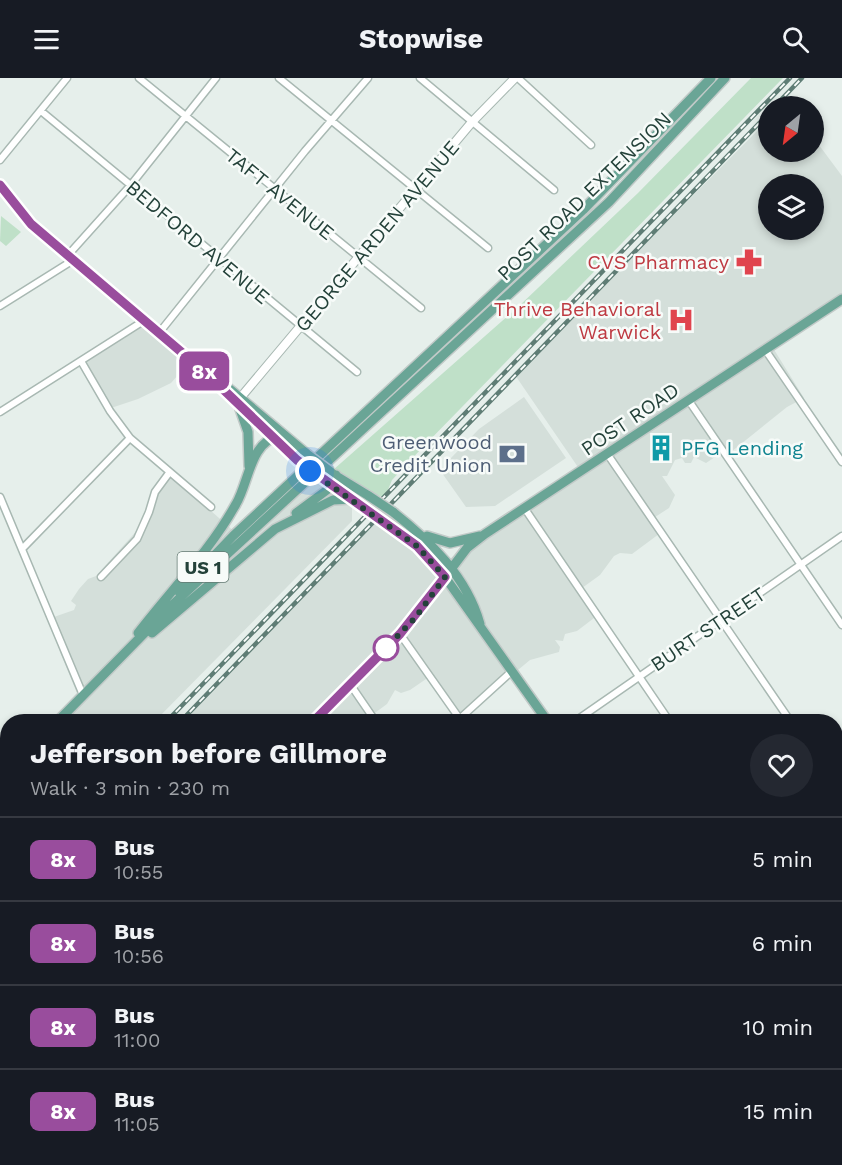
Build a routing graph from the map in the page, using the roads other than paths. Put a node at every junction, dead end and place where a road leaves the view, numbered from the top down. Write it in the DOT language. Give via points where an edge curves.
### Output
graph roads {
  1 [pos="67,78"];
  2 [pos="139,78"];
  3 [pos="216,78"];
  4 [pos="279,78"];
  5 [pos="368,78"];
  6 [pos="420,78"];
  7 [pos="517,78"];
  8 [pos="711,78"];
  9 [pos="726,78"];
  10 [pos="41,111"];
  11 [pos="185,115"];
  12 [pos="331,122"];
  13 [pos="472,122"];
  14 [pos="591,145"];
  15 [pos="0,160"];
  16 [pos="0,185"];
  17 [pos="130,186"];
  18 [pos="274,190"];
  19 [pos="416,190"];
  20 [pos="554,190"];
  21 [pos="488,248"];
  22 [pos="72,257"];
  23 [pos="359,258"];
  24 [pos="219,260"];
  25 [pos="842,299"];
  26 [pos="0,306"];
  27 [pos="421,308"];
  28 [pos="145,320"];
  29 [pos="301,327"];
  30 [pos="159,333"];
  31 [pos="766,351"];
  32 [pos="81,361"];
  33 [pos="357,372"];
  34 [pos="689,401"];
  35 [pos="240,402"];
  36 [pos="0,412"];
  37 [pos="272,437"];
  38 [pos="130,438"];
  39 [pos="291,441"];
  40 [pos="608,455"];
  41 [pos="842,462"];
  42 [pos="249,468"];
  43 [pos="169,473"];
  44 [pos="334,474"];
  45 [pos="299,480"];
  46 [pos="327,484"];
  47 [pos="0,497"];
  48 [pos="351,499"];
  49 [pos="211,507"];
  50 [pos="525,509"];
  51 [pos="275,529"];
  52 [pos="485,534"];
  53 [pos="422,535"];
  54 [pos="842,536"];
  55 [pos="22,549"];
  56 [pos="801,565"];
  57 [pos="448,573"];
  58 [pos="101,577"];
  59 [pos="721,620"];
  60 [pos="842,625"];
  61 [pos="400,634"];
  62 [pos="117,661"];
  63 [pos="512,671"];
  64 [pos="638,676"];
  65 [pos="350,684"];
  66 [pos="83,695"];
  67 [pos="65,714"];
  68 [pos="321,714"];
  69 [pos="371,714"];
  70 [pos="455,714"];
  71 [pos="465,714"];
  72 [pos="542,714"];
  73 [pos="585,714"];
  74 [pos="664,714"];
  75 [pos="786,714"];
  1 -- 10 [label="street"];
  2 -- 11 [label="street, TAFT AVENUE"];
  3 -- 11 [label="street"];
  4 -- 12 [label="street"];
  5 -- 12 [label="street"];
  6 -- 13 [label="street"];
  7 -- 13 [label="street, GEORGE ARDEN AVENUE"];
  7 -- 14 [label="street"];
  8 -- 45 [label="main road, POST ROAD EXTENSION / US 1" via="584,210"];
  9 -- 45 [label="main road, POST ROAD EXTENSION / US 1" via="609,202"];
  10 -- 15 [label="street"];
  10 -- 17 [label="street, BEDFORD AVENUE"];
  11 -- 17 [label="street"];
  11 -- 18 [label="street, TAFT AVENUE"];
  12 -- 18 [label="street"];
  12 -- 19 [label="street"];
  13 -- 19 [label="street, GEORGE ARDEN AVENUE"];
  13 -- 20 [label="street"];
  16 -- 22 [label="main road" via="31,224"];
  17 -- 22 [label="street"];
  17 -- 24 [label="street, BEDFORD AVENUE"];
  18 -- 23 [label="street, TAFT AVENUE"];
  18 -- 24 [label="street"];
  19 -- 21 [label="street"];
  19 -- 23 [label="street, GEORGE ARDEN AVENUE"];
  22 -- 26 [label="street"];
  22 -- 28 [label="main road"];
  23 -- 27 [label="street, TAFT AVENUE"];
  23 -- 29 [label="street, GEORGE ARDEN AVENUE"];
  24 -- 29 [label="street, BEDFORD AVENUE"];
  24 -- 30 [label="street"];
  25 -- 31 [label="main road, POST ROAD"];
  28 -- 30 [label="main road"];
  28 -- 32 [label="street"];
  29 -- 33 [label="street, BEDFORD AVENUE"];
  29 -- 35 [label="street, GEORGE ARDEN AVENUE"];
  30 -- 35 [label="main road"];
  31 -- 34 [label="main road, POST ROAD"];
  31 -- 41 [label="street"];
  32 -- 36 [label="street"];
  32 -- 38 [label="street"];
  34 -- 40 [label="main road, POST ROAD"];
  34 -- 56 [label="street"];
  35 -- 37 [label="main road"];
  35 -- 39 [label="main road"];
  35 -- 42 [label="main road" via="248,432"];
  37 -- 39 [label="main road"];
  37 -- 42 [label="main road" via="262,445"];
  37 -- 46 [label="main road, bridge"];
  38 -- 43 [label="street"];
  38 -- 55 [label="street"];
  39 -- 44 [label="main road, bridge"];
  40 -- 50 [label="main road, POST ROAD"];
  40 -- 59 [label="street"];
  42 -- 62 [label="main road" via="238,502 218,534"];
  43 -- 49 [label="street"];
  43 -- 58 [label="street" via="155,492 137,539"];
  44 -- 46 [label="main road"];
  44 -- 53 [label="main road, bridge"];
  45 -- 62 [label="main road, US 1" via="189,581"];
  46 -- 48 [label="main road"];
  46 -- 51 [label="main road"];
  47 -- 55 [label="street"];
  48 -- 51 [label="main road" via="333,500"];
  48 -- 57 [label="main road, bridge" via="384,520"];
  50 -- 52 [label="main road, POST ROAD"];
  50 -- 64 [label="street"];
  51 -- 62 [label="main road"];
  52 -- 53 [label="main road" via="450,543"];
  52 -- 57 [label="main road, POST ROAD" via="467,548"];
  53 -- 57 [label="main road"];
  54 -- 56 [label="street, BURT STREET"];
  55 -- 66 [label="street"];
  56 -- 59 [label="street, BURT STREET"];
  56 -- 60 [label="street"];
  57 -- 61 [label="main road"];
  57 -- 63 [label="main road"];
  59 -- 64 [label="street, BURT STREET"];
  59 -- 75 [label="street"];
  61 -- 65 [label="main road"];
  61 -- 70 [label="street"];
  62 -- 66 [label="main road, US 1"];
  63 -- 71 [label="street"];
  63 -- 72 [label="main road"];
  64 -- 73 [label="street, BURT STREET"];
  64 -- 74 [label="street"];
  65 -- 68 [label="main road"];
  65 -- 69 [label="street"];
  66 -- 67 [label="main road, US 1"];
}
